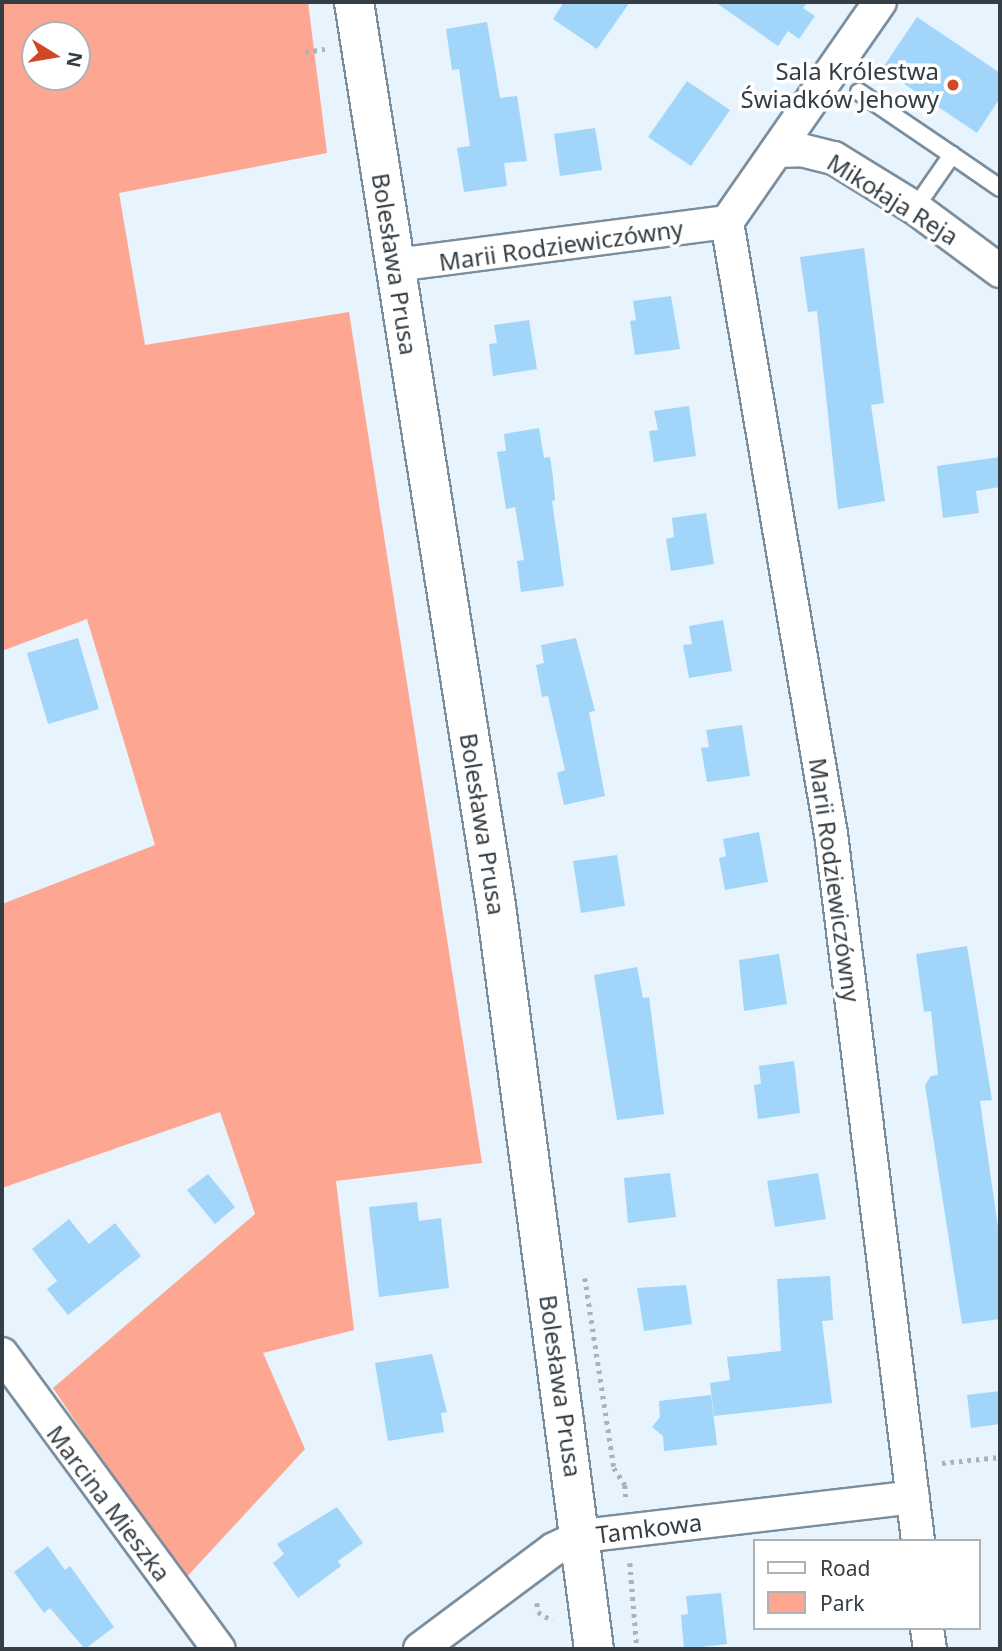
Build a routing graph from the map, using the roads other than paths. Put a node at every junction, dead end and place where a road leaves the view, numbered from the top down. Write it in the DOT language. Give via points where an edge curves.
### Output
graph roads {
  1 [pos="354,2"];
  2 [pos="880,2"];
  3 [pos="859,92"];
  4 [pos="777,151"];
  5 [pos="951,155"];
  6 [pos="1000,188"];
  7 [pos="915,208"];
  8 [pos="727,222"];
  9 [pos="395,265"];
  10 [pos="1000,271"];
  11 [pos="2,1354"];
  12 [pos="913,1497"];
  13 [pos="582,1536"];
  14 [pos="918,1539"];
  15 [pos="927,1630"];
  16 [pos="219,1649"];
  17 [pos="420,1649"];
  18 [pos="594,1649"];
  19 [pos="930,1649"];
  1 -- 9 [label="street, Bolesława Prusa"];
  2 -- 4 [label="street"];
  3 -- 5 [label="lane"];
  4 -- 7 [label="street, Mikołaja Reja" via="801,150 834,158"];
  4 -- 8 [label="street"];
  5 -- 6 [label="lane"];
  5 -- 7 [label="lane"];
  7 -- 10 [label="street, Mikołaja Reja"];
  8 -- 9 [label="street, Marii Rodziewiczówny"];
  8 -- 12 [label="street, Marii Rodziewiczówny" via="831,834"];
  9 -- 13 [label="street, Bolesława Prusa" via="496,906"];
  11 -- 16 [label="street, Marcina Mieszka"];
  12 -- 13 [label="street, Tamkowa"];
  12 -- 14 [label="street, Marii Rodziewiczówny"];
  13 -- 17 [label="street, Tamkowa" via="554,1549"];
  13 -- 18 [label="street, Bolesława Prusa"];
  15 -- 19 [label="street"];
}
